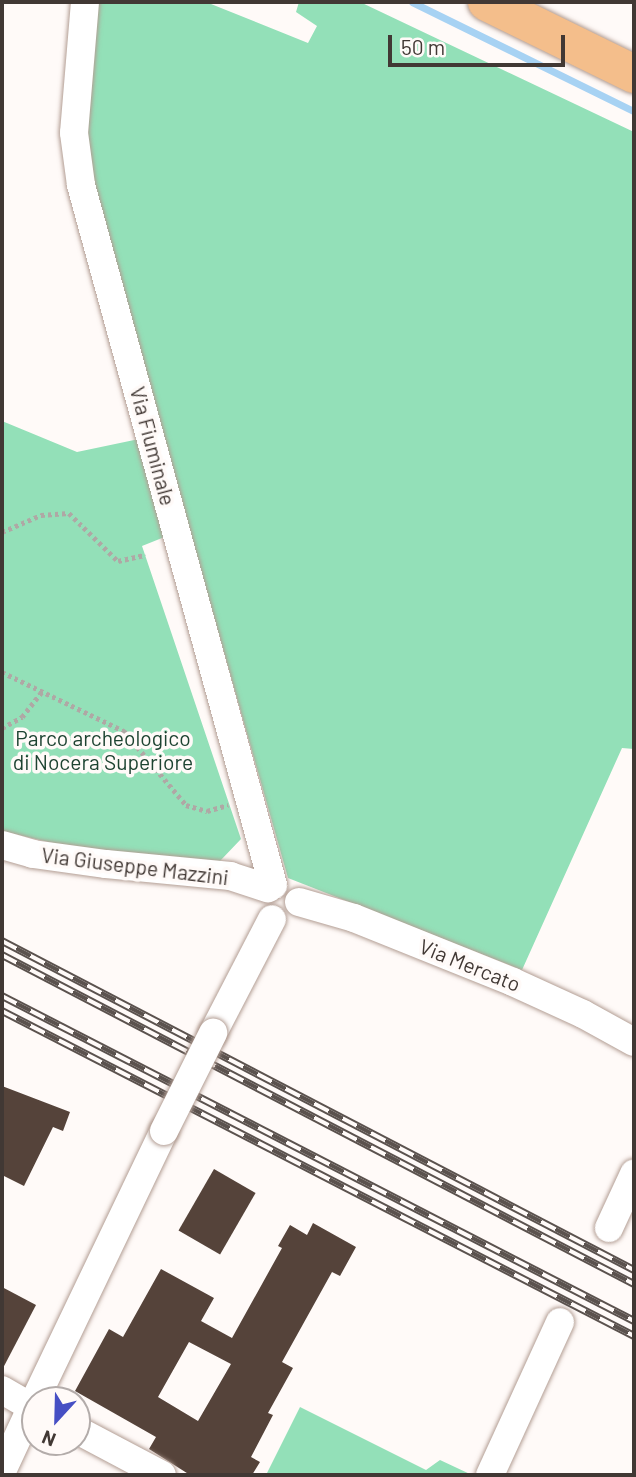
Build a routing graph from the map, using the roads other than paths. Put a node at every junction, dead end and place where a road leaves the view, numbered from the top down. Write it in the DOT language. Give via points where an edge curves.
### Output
graph roads {
  1 [pos="85,2"];
  2 [pos="487,2"];
  3 [pos="634,74"];
  4 [pos="2,845"];
  5 [pos="270,886"];
  6 [pos="299,902"];
  7 [pos="272,919"];
  8 [pos="634,1042"];
  9 [pos="634,1174"];
  10 [pos="609,1228"];
  11 [pos="560,1322"];
  12 [pos="43,1386"];
  13 [pos="2,1390"];
  14 [pos="21,1398"];
  15 [pos="21,1431"];
  16 [pos="91,1437"];
  17 [pos="2,1471"];
  18 [pos="162,1475"];
  19 [pos="491,1475"];
  1 -- 5 [label="street, Via Fiuminale" via="74,133 81,185"];
  2 -- 3 [label="main road"];
  4 -- 5 [label="street, Via Giuseppe Mazzini" via="33,854 230,876"];
  5 -- 6 [label="street" via="291,886"];
  5 -- 7 [label="street" via="261,905"];
  6 -- 7 [label="street" via="290,918"];
  6 -- 8 [label="street, Via Mercato" via="354,918 507,979"];
  7 -- 12 [label="street, bridge"];
  9 -- 10 [label="street"];
  11 -- 19 [label="street"];
  13 -- 14 [label="street"];
  15 -- 17 [label="street"];
  16 -- 18 [label="street"];
}
